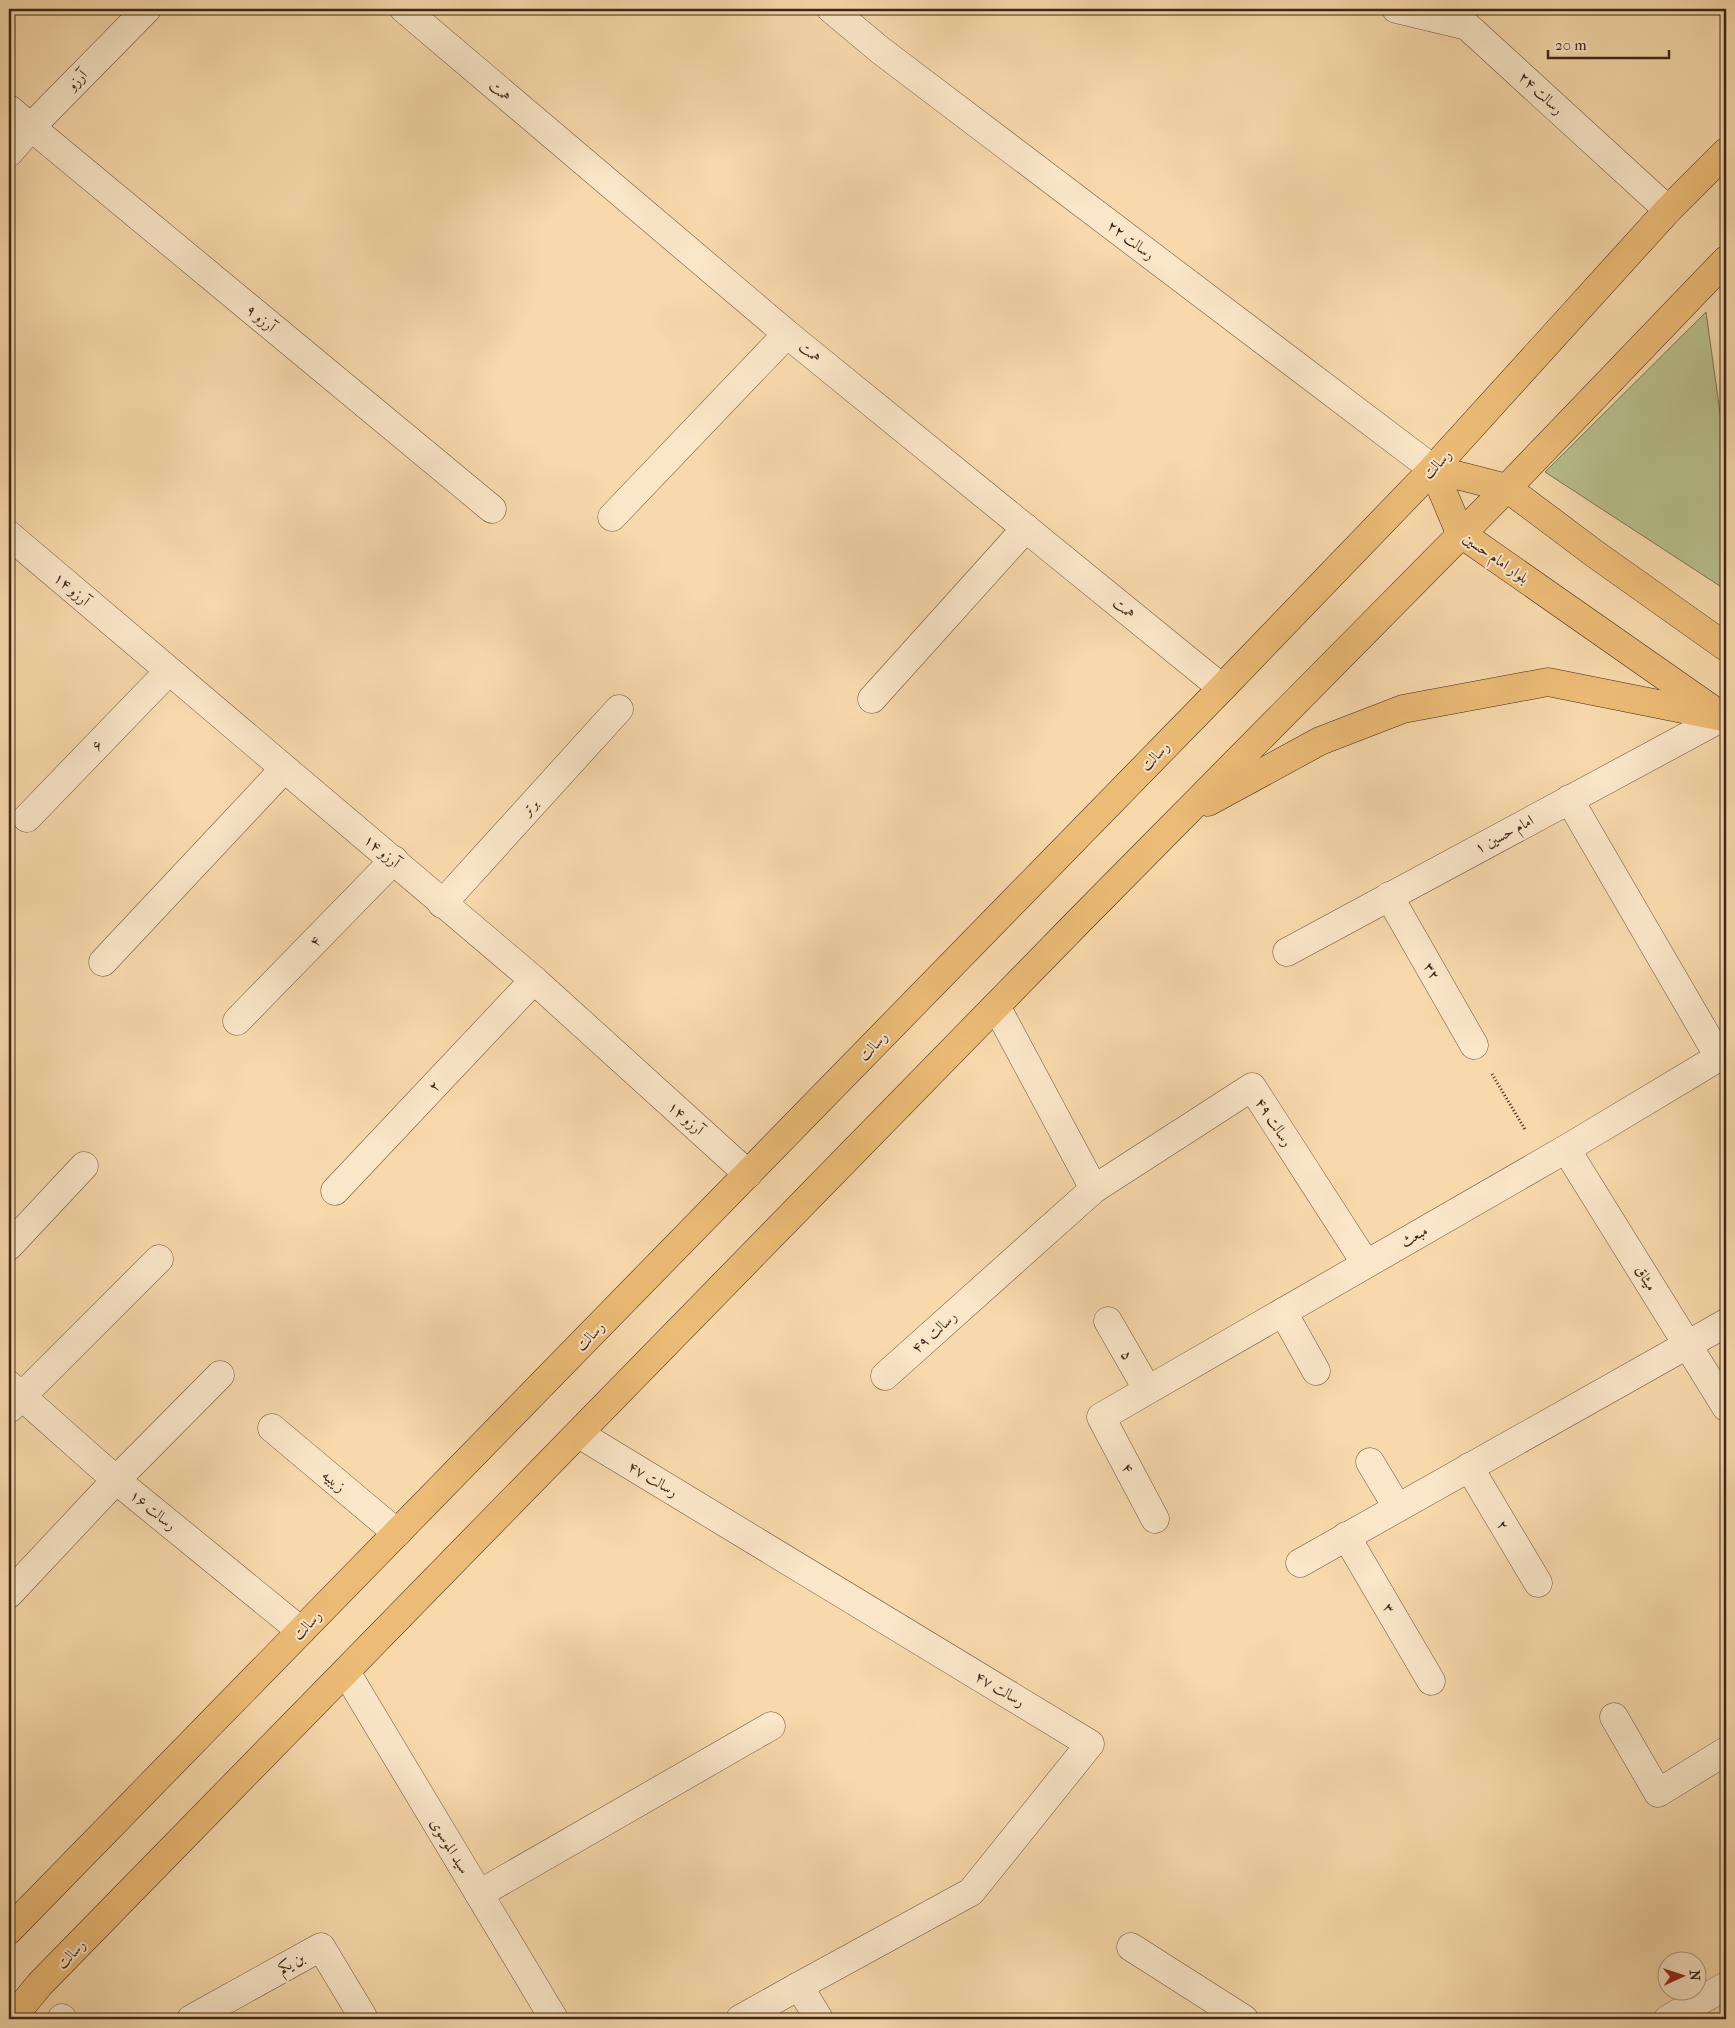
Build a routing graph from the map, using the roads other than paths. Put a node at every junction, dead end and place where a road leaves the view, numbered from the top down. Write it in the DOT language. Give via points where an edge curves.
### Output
graph roads {
  1 [pos="147,9"];
  2 [pos="404,9"];
  3 [pos="831,9"];
  4 [pos="1396,9"];
  5 [pos="9,109"];
  6 [pos="31,127"];
  7 [pos="1726,152"];
  8 [pos="9,153"];
  9 [pos="1668,210"];
  10 [pos="1726,260"];
  11 [pos="787,334"];
  12 [pos="1434,469"];
  13 [pos="1506,488"];
  14 [pos="492,509"];
  15 [pos="612,517"];
  16 [pos="1026,528"];
  17 [pos="1460,533"];
  18 [pos="9,535"];
  19 [pos="1726,647"];
  20 [pos="168,672"];
  21 [pos="1222,688"];
  22 [pos="872,698"];
  23 [pos="619,710"];
  24 [pos="1724,718"];
  25 [pos="284,770"];
  26 [pos="1569,799"];
  27 [pos="1184,814"];
  28 [pos="27,818"];
  29 [pos="394,860"];
  30 [pos="1388,896"];
  31 [pos="442,904"];
  32 [pos="1287,952"];
  33 [pos="103,962"];
  34 [pos="534,980"];
  35 [pos="996,1006"];
  36 [pos="237,1021"];
  37 [pos="1474,1045"];
  38 [pos="1723,1055"];
  39 [pos="1555,1155"];
  40 [pos="84,1166"];
  41 [pos="748,1174"];
  42 [pos="1094,1189"];
  43 [pos="335,1191"];
  44 [pos="9,1246"];
  45 [pos="159,1259"];
  46 [pos="1366,1264"];
  47 [pos="1283,1312"];
  48 [pos="1108,1321"];
  49 [pos="1726,1323"];
  50 [pos="1688,1346"];
  51 [pos="1316,1371"];
  52 [pos="220,1375"];
  53 [pos="885,1376"];
  54 [pos="1147,1389"];
  55 [pos="13,1397"];
  56 [pos="1726,1407"];
  57 [pos="1101,1416"];
  58 [pos="272,1428"];
  59 [pos="578,1434"];
  60 [pos="1370,1462"];
  61 [pos="1469,1467"];
  62 [pos="116,1480"];
  63 [pos="1397,1507"];
  64 [pos="1155,1519"];
  65 [pos="396,1533"];
  66 [pos="1346,1536"];
  67 [pos="1300,1564"];
  68 [pos="1538,1583"];
  69 [pos="9,1594"];
  70 [pos="301,1631"];
  71 [pos="346,1672"];
  72 [pos="1431,1681"];
  73 [pos="1614,1717"];
  74 [pos="771,1726"];
  75 [pos="1726,1751"];
  76 [pos="479,1894"];
  77 [pos="9,1930"];
  78 [pos="1131,1947"];
  79 [pos="799,1986"];
  80 [pos="1726,1986"];
  81 [pos="363,2018"];
  82 [pos="11,2019"];
  83 [pos="191,2019"];
  84 [pos="554,2019"];
  85 [pos="740,2019"];
  86 [pos="819,2019"];
  87 [pos="1244,2019"];
  88 [pos="1668,2019"];
  1 -- 6 [label="street, آرزو"];
  2 -- 11 [label="street, همت"];
  3 -- 12 [label="street, رسالت ۲۲" via="880,50"];
  4 -- 9 [label="street, رسالت ۲۴" via="1468,26"];
  5 -- 6 [label="street, ۹ آرزو"];
  6 -- 8 [label="street, آرزو"];
  6 -- 14 [label="street, ۹ آرزو"];
  7 -- 9 [label="main road, رسالت"];
  9 -- 12 [label="main road, رسالت"];
  10 -- 13 [label="main road, رسالت"];
  11 -- 15 [label="street"];
  11 -- 16 [label="street, همت"];
  12 -- 13 [label="main road"];
  12 -- 17 [label="main road, بلوار امام حسین"];
  12 -- 21 [label="main road, رسالت"];
  13 -- 17 [label="main road, رسالت"];
  13 -- 19 [label="main road"];
  16 -- 21 [label="street, همت"];
  16 -- 22 [label="street"];
  17 -- 24 [label="main road, بلوار امام حسین"];
  17 -- 27 [label="main road, رسالت"];
  18 -- 20 [label="street, ۱۴ آرزو"];
  20 -- 25 [label="street, ۱۴ آرزو"];
  20 -- 28 [label="street, ۶"];
  21 -- 41 [label="main road, رسالت"];
  23 -- 31 [label="street, برتر"];
  24 -- 26 [label="street, امام حسین ۱"];
  24 -- 27 [label="main road" via="1548,682 1403,709 1320,741"];
  25 -- 29 [label="street, ۱۴ آرزو"];
  25 -- 33 [label="street"];
  26 -- 30 [label="street, امام حسین ۱"];
  26 -- 38 [label="street"];
  27 -- 35 [label="main road, رسالت"];
  29 -- 31 [label="street, ۱۴ آرزو"];
  29 -- 36 [label="street, ۴"];
  30 -- 32 [label="street, امام حسین ۱"];
  30 -- 37 [label="street, ۳۲"];
  31 -- 34 [label="street, ۱۴ آرزو"];
  34 -- 41 [label="street, ۱۴ آرزو"];
  34 -- 43 [label="street, ۲"];
  35 -- 42 [label="street"];
  35 -- 59 [label="main road, رسالت"];
  38 -- 39 [label="street, مبعث"];
  39 -- 46 [label="street, مبعث"];
  39 -- 50 [label="street, میثاق"];
  40 -- 44 [label="street"];
  41 -- 65 [label="main road, رسالت"];
  42 -- 46 [label="street, رسالت ۴۹" via="1252,1087"];
  42 -- 53 [label="street, رسالت ۴۹"];
  45 -- 55 [label="street"];
  46 -- 47 [label="street, مبعث"];
  47 -- 51 [label="street"];
  47 -- 54 [label="street, مبعث"];
  48 -- 54 [label="street, ۵"];
  49 -- 50 [label="street"];
  50 -- 56 [label="street, میثاق"];
  50 -- 61 [label="street"];
  52 -- 62 [label="street"];
  54 -- 57 [label="street, مبعث"];
  55 -- 62 [label="street, رسالت ۱۶"];
  57 -- 64 [label="street, ۴"];
  58 -- 65 [label="street, زیبیه"];
  59 -- 71 [label="main road, رسالت"];
  59 -- 79 [label="street, رسالت ۴۷" via="1090,1744 972,1892"];
  60 -- 63 [label="street"];
  61 -- 63 [label="street"];
  61 -- 68 [label="street, ۲"];
  62 -- 69 [label="street"];
  62 -- 70 [label="street, رسالت ۱۶"];
  63 -- 66 [label="street"];
  65 -- 70 [label="main road, رسالت"];
  66 -- 67 [label="street"];
  66 -- 72 [label="street, ۳"];
  70 -- 77 [label="main road, رسالت"];
  71 -- 76 [label="street, سید الموسوی"];
  71 -- 82 [label="main road, رسالت" via="40,1984"];
  73 -- 75 [label="street" via="1658,1793"];
  74 -- 76 [label="street"];
  76 -- 84 [label="street, سید الموسوی"];
  78 -- 87 [label="street"];
  79 -- 85 [label="street"];
  79 -- 86 [label="street"];
  80 -- 88 [label="street"];
  81 -- 83 [label="street, بن یکم" via="321,1947"];
}
